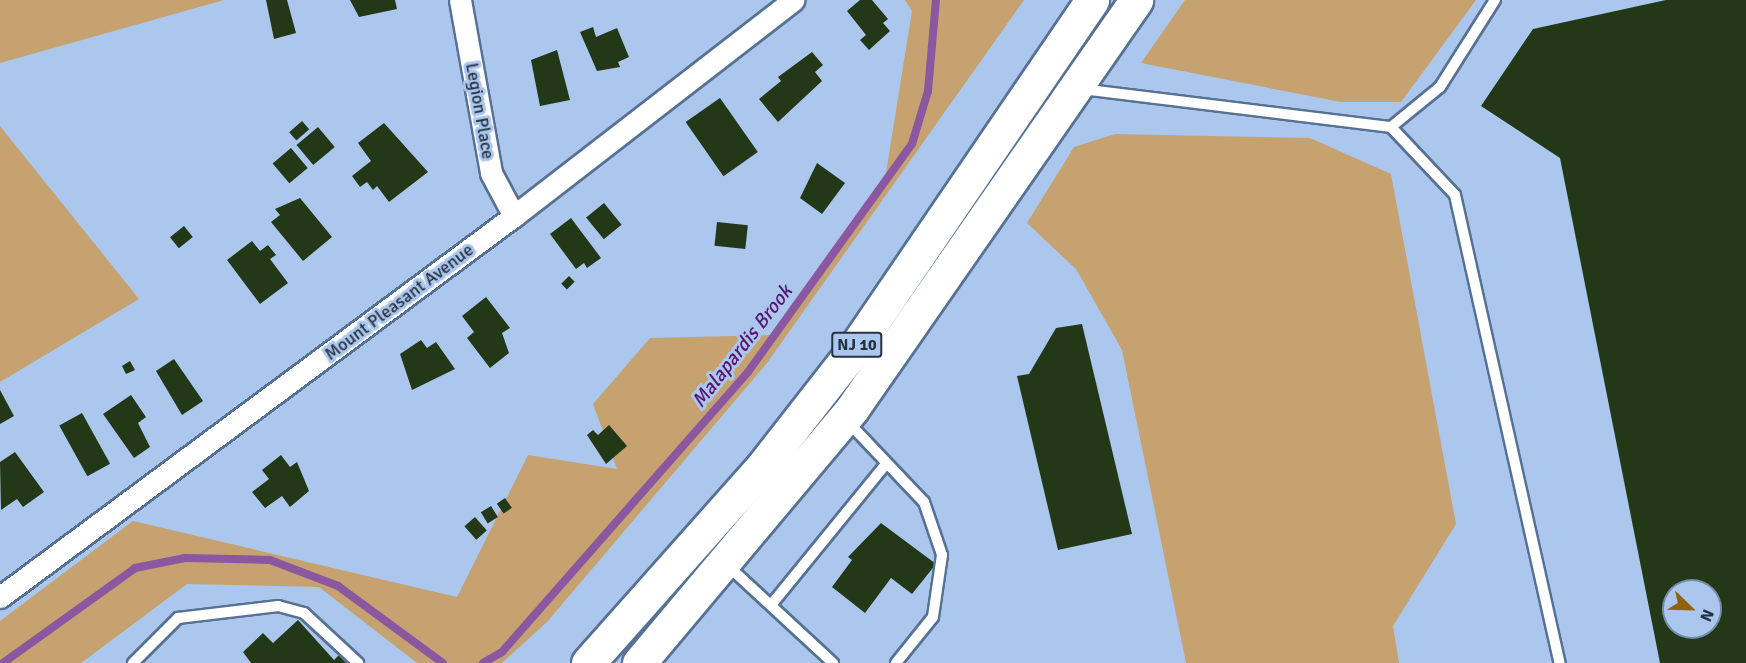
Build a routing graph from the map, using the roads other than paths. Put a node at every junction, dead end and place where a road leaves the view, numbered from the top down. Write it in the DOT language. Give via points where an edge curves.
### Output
graph roads {
  1 [pos="460,0"];
  2 [pos="793,0"];
  3 [pos="1092,0"];
  4 [pos="1136,0"];
  5 [pos="1495,0"];
  6 [pos="1075,88"];
  7 [pos="1391,128"];
  8 [pos="514,216"];
  9 [pos="844,418"];
  10 [pos="887,463"];
  11 [pos="726,564"];
  12 [pos="0,597"];
  13 [pos="771,605"];
  14 [pos="133,663"];
  15 [pos="358,663"];
  16 [pos="588,663"];
  17 [pos="639,663"];
  18 [pos="833,663"];
  19 [pos="896,663"];
  20 [pos="1560,663"];
  1 -- 8 [label="street, Legion Place" via="491,173"];
  2 -- 8 [label="street, Mount Pleasant Avenue"];
  3 -- 16 [label="main road, NJ 10" via="852,352 748,483"];
  4 -- 6 [label="main road, NJ 10"];
  5 -- 7 [label="lane" via="1440,87"];
  6 -- 7 [label="lane"];
  6 -- 9 [label="main road, NJ 10"];
  7 -- 20 [label="lane" via="1455,195"];
  8 -- 12 [label="street, Mount Pleasant Avenue"];
  9 -- 10 [label="lane"];
  9 -- 11 [label="main road, NJ 10"];
  10 -- 13 [label="lane"];
  10 -- 19 [label="lane" via="924,502 942,555 933,618"];
  11 -- 13 [label="lane"];
  11 -- 17 [label="main road, NJ 10"];
  13 -- 18 [label="lane"];
  14 -- 15 [label="lane" via="178,618 278,606 304,613"];
}
